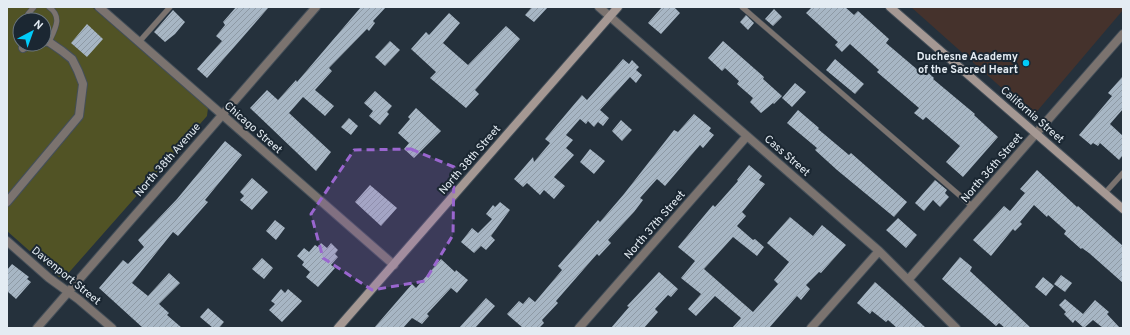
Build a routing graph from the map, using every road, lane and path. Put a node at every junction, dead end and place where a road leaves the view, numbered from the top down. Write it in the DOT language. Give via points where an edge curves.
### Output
graph roads {
  1 [pos="49,7"];
  2 [pos="99,7"];
  3 [pos="170,7"];
  4 [pos="316,7"];
  5 [pos="599,7"];
  6 [pos="618,7"];
  7 [pos="742,7"];
  8 [pos="890,7"];
  9 [pos="610,17"];
  10 [pos="52,33"];
  11 [pos="1123,34"];
  12 [pos="139,42"];
  13 [pos="52,46"];
  14 [pos="221,115"];
  15 [pos="1036,134"];
  16 [pos="747,136"];
  17 [pos="1123,173"];
  18 [pos="1105,193"];
  19 [pos="7,202"];
  20 [pos="973,207"];
  21 [pos="1123,209"];
  22 [pos="7,241"];
  23 [pos="879,251"];
  24 [pos="394,265"];
  25 [pos="908,280"];
  26 [pos="68,292"];
  27 [pos="952,327"];
  28 [pos="37,328"];
  29 [pos="112,328"];
  30 [pos="338,328"];
  31 [pos="579,328"];
  32 [pos="811,328"];
  1 -- 10 [label="lane" via="54,10 58,20"];
  2 -- 12 [label="street, Chicago Street"];
  3 -- 12 [label="lane"];
  4 -- 14 [label="street, North 38th Avenue"];
  5 -- 9 [label="street, Cass Street"];
  6 -- 9 [label="street, North 38th Street"];
  7 -- 20 [label="lane"];
  8 -- 15 [label="street, California Street"];
  9 -- 16 [label="street, Cass Street"];
  9 -- 24 [label="street, North 38th Street"];
  11 -- 15 [label="street, North 36th Street"];
  12 -- 14 [label="street, Chicago Street"];
  13 -- 19 [label="street" via="72,59 78,71 83,84 80,116"];
  14 -- 24 [label="street, Chicago Street"];
  14 -- 26 [label="street, North 38th Avenue"];
  15 -- 18 [label="street, California Street"];
  15 -- 20 [label="street, North 36th Street"];
  16 -- 23 [label="street, Cass Street"];
  16 -- 31 [label="street, North 37th Street"];
  17 -- 18 [label="lane"];
  18 -- 21 [label="street, California Street"];
  20 -- 25 [label="street, North 36th Street"];
  22 -- 26 [label="street, Davenport Street"];
  23 -- 25 [label="street, Cass Street"];
  23 -- 32 [label="street"];
  24 -- 30 [label="street, North 38th Street"];
  25 -- 27 [label="street, Cass Street"];
  26 -- 28 [label="street, North 38th Avenue"];
  26 -- 29 [label="street, Davenport Street"];
}
